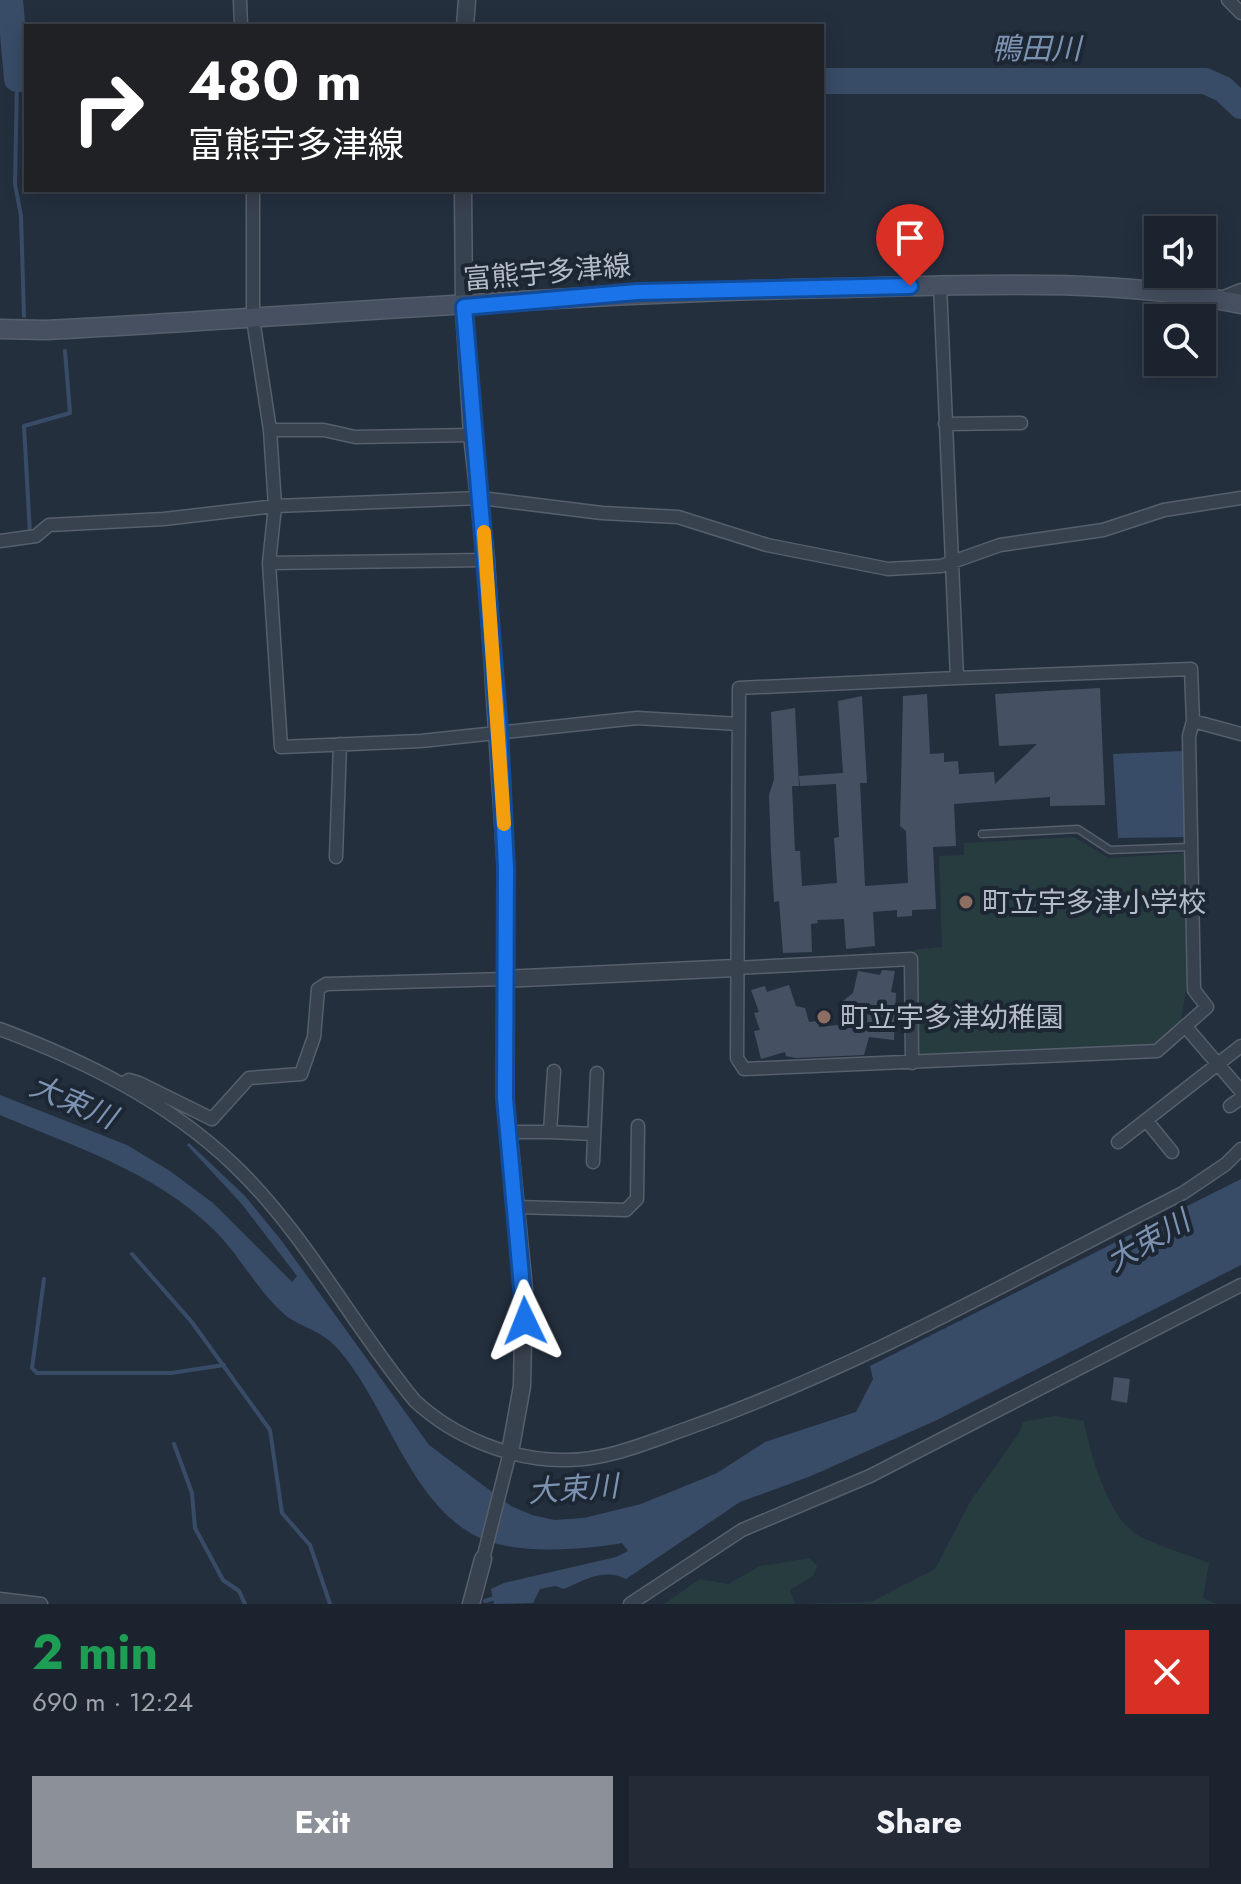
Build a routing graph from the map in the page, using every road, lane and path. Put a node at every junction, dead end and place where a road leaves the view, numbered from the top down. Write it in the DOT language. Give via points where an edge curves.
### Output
graph roads {
  1 [pos="240,0"];
  2 [pos="467,0"];
  3 [pos="1228,0"];
  4 [pos="1241,13"];
  5 [pos="241,24"];
  6 [pos="465,24"];
  7 [pos="253,192"];
  8 [pos="463,192"];
  9 [pos="940,285"];
  10 [pos="1241,290"];
  11 [pos="1219,299"];
  12 [pos="1241,304"];
  13 [pos="464,307"];
  14 [pos="253,319"];
  15 [pos="0,329"];
  16 [pos="1021,423"];
  17 [pos="945,424"];
  18 [pos="270,430"];
  19 [pos="472,435"];
  20 [pos="481,498"];
  21 [pos="1241,498"];
  22 [pos="275,506"];
  23 [pos="0,541"];
  24 [pos="486,560"];
  25 [pos="269,563"];
  26 [pos="950,563"];
  27 [pos="957,678"];
  28 [pos="1193,721"];
  29 [pos="739,724"];
  30 [pos="499,730"];
  31 [pos="1241,734"];
  32 [pos="340,744"];
  33 [pos="982,834"];
  34 [pos="1190,847"];
  35 [pos="336,857"];
  36 [pos="735,968"];
  37 [pos="505,979"];
  38 [pos="1185,1026"];
  39 [pos="0,1029"];
  40 [pos="1241,1046"];
  41 [pos="912,1063"];
  42 [pos="1218,1064"];
  43 [pos="554,1071"];
  44 [pos="597,1073"];
  45 [pos="124,1083"];
  46 [pos="1241,1091"];
  47 [pos="1146,1120"];
  48 [pos="638,1126"];
  49 [pos="507,1132"];
  50 [pos="550,1132"];
  51 [pos="594,1134"];
  52 [pos="1118,1142"];
  53 [pos="1241,1149"];
  54 [pos="1172,1152"];
  55 [pos="593,1162"];
  56 [pos="515,1207"];
  57 [pos="1241,1285"];
  58 [pos="510,1456"];
  59 [pos="483,1559"];
  60 [pos="0,1599"];
  61 [pos="41,1604"];
  62 [pos="471,1604"];
  63 [pos="630,1604"];
  1 -- 5 [label="street"];
  2 -- 6 [label="street"];
  3 -- 4 [label="street"];
  7 -- 14 [label="street"];
  8 -- 13 [label="street"];
  9 -- 11 [label="main road, 富熊宇多津線" via="1076,285"];
  9 -- 13 [label="main road, 富熊宇多津線" via="637,292"];
  9 -- 17 [label="street"];
  10 -- 11 [label="street"];
  11 -- 12 [label="main road, 富熊宇多津線"];
  13 -- 14 [label="main road, 富熊宇多津線"];
  13 -- 19 [label="street"];
  14 -- 15 [label="main road, 富熊宇多津線"];
  14 -- 18 [label="street"];
  16 -- 17 [label="street"];
  17 -- 26 [label="street"];
  18 -- 19 [label="street" via="324,430 355,437"];
  18 -- 22 [label="street"];
  19 -- 20 [label="street"];
  20 -- 22 [label="street"];
  20 -- 24 [label="street"];
  20 -- 26 [label="street" via="678,517 767,545 888,569"];
  21 -- 26 [label="street" via="1164,510 1103,530 1000,545"];
  22 -- 23 [label="street" via="49,525 36,536"];
  22 -- 25 [label="street"];
  24 -- 25 [label="street"];
  24 -- 30 [label="street"];
  25 -- 32 [label="street" via="281,747"];
  26 -- 27 [label="street"];
  27 -- 28 [label="street" via="1191,669"];
  27 -- 29 [label="street" via="739,688"];
  28 -- 31 [label="street"];
  28 -- 34 [label="street"];
  29 -- 30 [label="street" via="637,718"];
  29 -- 36 [label="street"];
  30 -- 32 [label="street" via="421,741"];
  30 -- 37 [label="street"];
  32 -- 35 [label="street"];
  33 -- 34 [label="lane" via="1078,829 1110,850"];
  34 -- 38 [label="street" via="1194,990 1207,1007"];
  36 -- 37 [label="street"];
  36 -- 41 [label="street" via="737,1058 744,1069"];
  36 -- 41 [label="street" via="911,959"];
  37 -- 45 [label="street" via="326,984 318,989 314,1037 301,1074 249,1078 212,1119 139,1083"];
  37 -- 49 [label="street"];
  38 -- 41 [label="street" via="1157,1051"];
  38 -- 42 [label="street"];
  39 -- 45 [label="street"];
  40 -- 42 [label="street"];
  42 -- 46 [label="street"];
  42 -- 47 [label="street"];
  43 -- 50 [label="street"];
  44 -- 51 [label="street"];
  45 -- 58 [label="street" via="200,1135 251,1183 415,1401 468,1438"];
  47 -- 52 [label="street"];
  47 -- 54 [label="street"];
  48 -- 56 [label="street" via="637,1199 626,1210"];
  49 -- 50 [label="street"];
  49 -- 56 [label="street"];
  50 -- 51 [label="street"];
  51 -- 55 [label="street"];
  53 -- 58 [label="street" via="1183,1193 805,1382 593,1458"];
  56 -- 58 [label="street" via="525,1321"];
  57 -- 63 [label="street" via="870,1476 742,1530"];
  58 -- 59 [label="street"];
  59 -- 62 [label="street"];
  60 -- 61 [label="street"];
}
